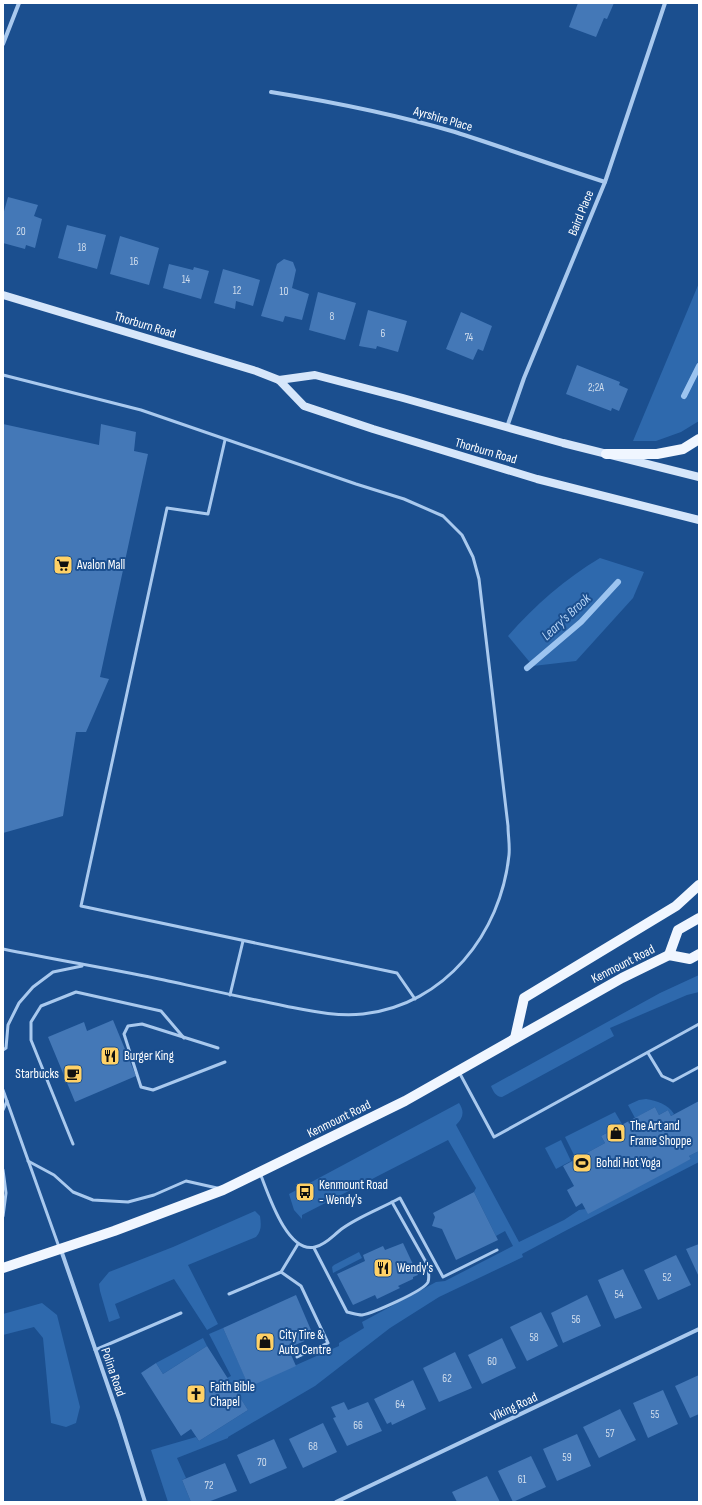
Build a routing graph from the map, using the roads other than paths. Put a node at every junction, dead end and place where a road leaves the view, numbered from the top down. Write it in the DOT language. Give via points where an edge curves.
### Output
graph roads {
  1 [pos="19,3"];
  2 [pos="665,3"];
  3 [pos="3,44"];
  4 [pos="271,92"];
  5 [pos="605,182"];
  6 [pos="3,295"];
  7 [pos="3,375"];
  8 [pos="279,380"];
  9 [pos="507,427"];
  10 [pos="699,439"];
  11 [pos="225,440"];
  12 [pos="606,454"];
  13 [pos="699,477"];
  14 [pos="699,520"];
  15 [pos="699,885"];
  16 [pos="699,918"];
  17 [pos="243,941"];
  18 [pos="3,949"];
  19 [pos="699,954"];
  20 [pos="669,955"];
  21 [pos="84,966"];
  22 [pos="230,995"];
  23 [pos="415,999"];
  24 [pos="699,1024"];
  25 [pos="184,1038"];
  26 [pos="515,1038"];
  27 [pos="218,1048"];
  28 [pos="3,1050"];
  29 [pos="648,1053"];
  30 [pos="224,1062"];
  31 [pos="699,1067"];
  32 [pos="459,1070"];
  33 [pos="3,1090"];
  34 [pos="7,1100"];
  35 [pos="3,1110"];
  36 [pos="73,1144"];
  37 [pos="28,1161"];
  38 [pos="3,1170"];
  39 [pos="259,1172"];
  40 [pos="223,1190"];
  41 [pos="392,1202"];
  42 [pos="3,1216"];
  43 [pos="298,1244"];
  44 [pos="314,1248"];
  45 [pos="60,1249"];
  46 [pos="497,1250"];
  47 [pos="3,1268"];
  48 [pos="281,1272"];
  49 [pos="228,1294"];
  50 [pos="181,1313"];
  51 [pos="699,1329"];
  52 [pos="95,1350"];
  53 [pos="297,1357"];
  54 [pos="145,1502"];
  55 [pos="336,1502"];
  1 -- 3 [label="street"];
  2 -- 5 [label="street, Baird Place"];
  4 -- 5 [label="street, Ayrshire Place" via="354,106 411,120"];
  5 -- 9 [label="street, Baird Place" via="524,378"];
  6 -- 8 [label="main road, Thorburn Road"];
  7 -- 11 [label="lane" via="141,410"];
  8 -- 9 [label="main road, Thorburn Road" via="314,375"];
  8 -- 14 [label="main road, Thorburn Road" via="304,406 537,479"];
  9 -- 12 [label="main road, Thorburn Road"];
  10 -- 12 [label="main road" via="683,449 657,454"];
  11 -- 17 [label="lane" via="208,514 167,508 81,906"];
  11 -- 23 [label="lane" via="404,499 443,516 462,535 473,557 484,608 509,854 498,905 484,934 466,958 441,984"];
  12 -- 13 [label="main road, Thorburn Road"];
  15 -- 26 [label="main road" via="676,906 524,998"];
  16 -- 20 [label="main road, Kenmount Road" via="678,930"];
  17 -- 22 [label="lane"];
  17 -- 23 [label="lane" via="397,973"];
  18 -- 21 [label="lane"];
  19 -- 20 [label="main road, Kenmount Road" via="690,959"];
  20 -- 26 [label="main road, Kenmount Road" via="622,978"];
  21 -- 22 [label="lane"];
  21 -- 28 [label="lane" via="53,972 33,987 19,1003 8,1025 6,1048"];
  22 -- 23 [label="lane" via="333,1015 363,1014 390,1009"];
  24 -- 29 [label="lane"];
  25 -- 27 [label="lane"];
  25 -- 30 [label="lane" via="142,1024 128,1026 124,1034 141,1087 153,1090"];
  25 -- 36 [label="lane" via="161,1012 76,992 41,1006 31,1022 31,1040"];
  26 -- 32 [label="main road, Kenmount Road"];
  29 -- 31 [label="lane" via="662,1076 673,1081"];
  29 -- 32 [label="lane" via="494,1137"];
  32 -- 39 [label="main road, Kenmount Road" via="404,1101"];
  33 -- 34 [label="lane"];
  34 -- 35 [label="lane"];
  34 -- 37 [label="lane"];
  37 -- 40 [label="lane" via="54,1175 73,1192 93,1200 128,1202 154,1195 186,1181"];
  37 -- 45 [label="lane"];
  38 -- 42 [label="lane" via="6,1194"];
  39 -- 40 [label="main road, Kenmount Road"];
  39 -- 43 [label="lane" via="282,1223"];
  40 -- 45 [label="main road, Kenmount Road"];
  41 -- 44 [label="lane" via="343,1228 326,1243"];
  41 -- 44 [label="lane" via="427,1264 428,1283 421,1290 371,1313 361,1315 347,1312"];
  41 -- 46 [label="lane" via="400,1198 443,1277"];
  43 -- 44 [label="lane"];
  43 -- 48 [label="lane"];
  45 -- 47 [label="main road, Kenmount Road"];
  45 -- 52 [label="street, Polina Road"];
  48 -- 49 [label="lane"];
  48 -- 53 [label="lane" via="301,1286 328,1344"];
  50 -- 52 [label="lane"];
  51 -- 55 [label="street, Viking Road"];
  52 -- 54 [label="street, Polina Road"];
}
